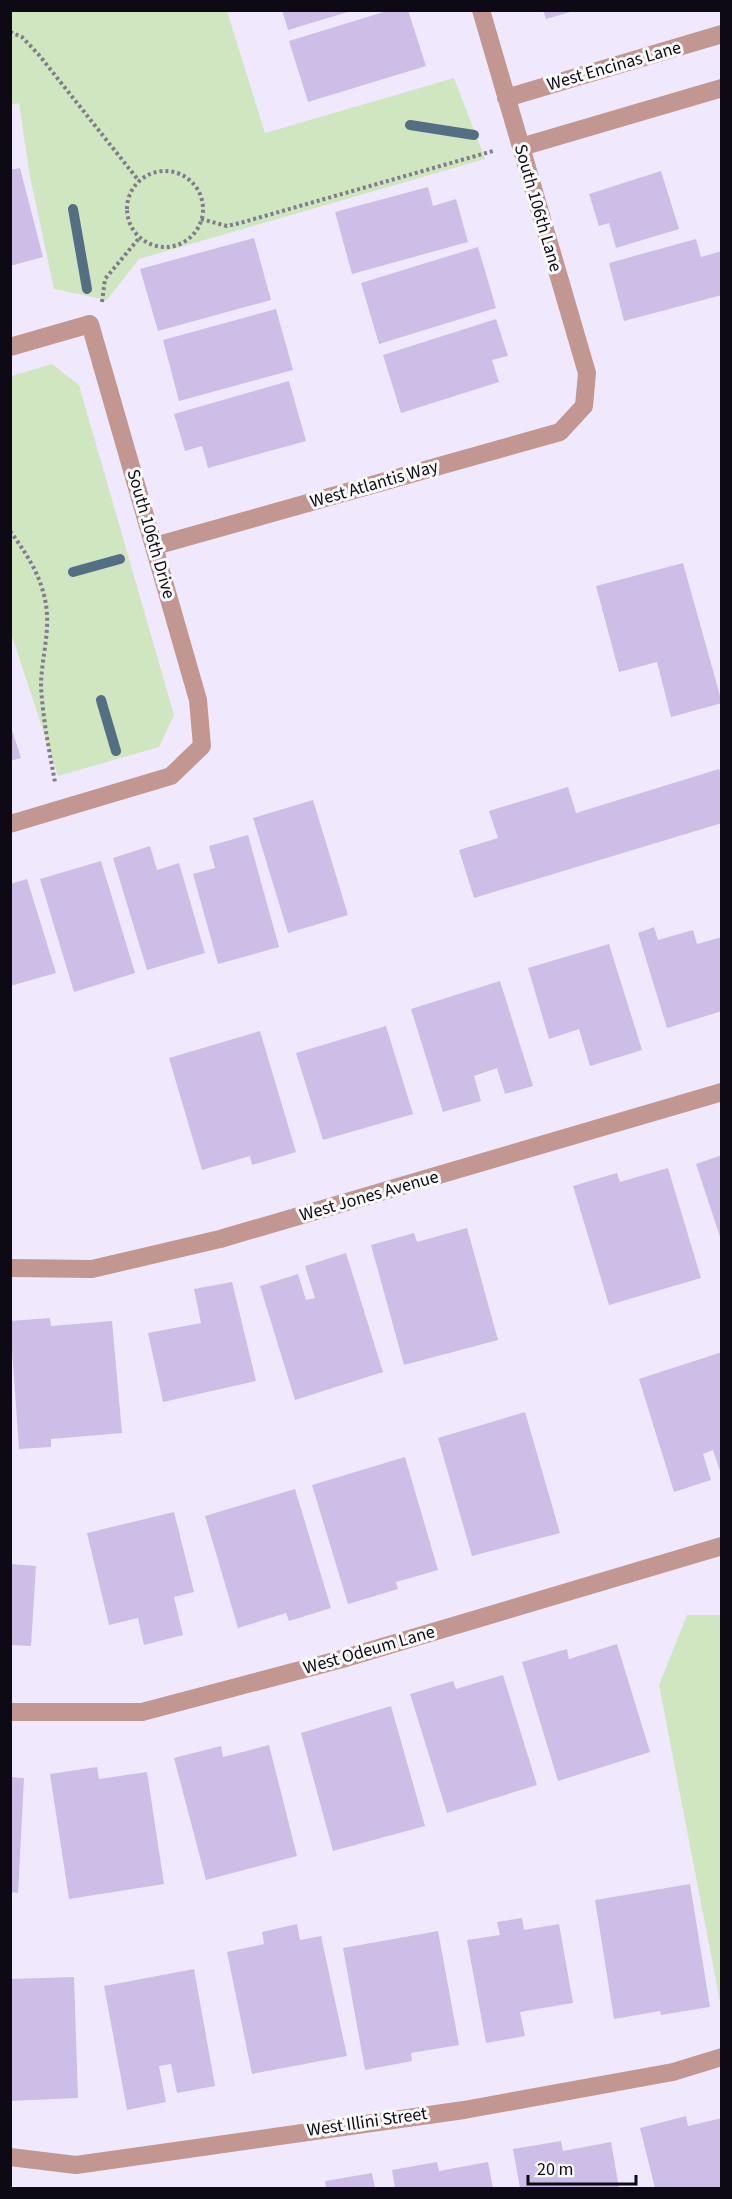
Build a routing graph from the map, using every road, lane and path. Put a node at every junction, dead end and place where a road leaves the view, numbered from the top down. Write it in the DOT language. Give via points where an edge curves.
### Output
graph roads {
  1 [pos="481,10"];
  2 [pos="10,32"];
  3 [pos="722,34"];
  4 [pos="722,88"];
  5 [pos="506,98"];
  6 [pos="521,147"];
  7 [pos="139,180"];
  8 [pos="201,219"];
  9 [pos="140,237"];
  10 [pos="90,324"];
  11 [pos="10,347"];
  12 [pos="584,406"];
  13 [pos="10,531"];
  14 [pos="155,546"];
  15 [pos="60,809"];
  16 [pos="10,824"];
  17 [pos="722,1092"];
  18 [pos="10,1268"];
  19 [pos="722,1546"];
  20 [pos="10,1712"];
  21 [pos="722,2057"];
  22 [pos="10,2157"];
  1 -- 5 [label="street, South 106th Lane"];
  2 -- 7 [label="path" via="22,37 39,55"];
  3 -- 5 [label="street, West Encinas Lane"];
  4 -- 6 [label="street"];
  5 -- 6 [label="street, South 106th Lane"];
  6 -- 8 [label="path" via="486,152 227,226"];
  6 -- 12 [label="street, South 106th Lane" via="586,374"];
  7 -- 8 [label="path" via="166,170 189,179 202,200"];
  7 -- 9 [label="path" via="128,197 126,210 129,223"];
  8 -- 9 [label="path" via="193,234 171,246 158,246"];
  9 -- 10 [label="path" via="105,279 102,304"];
  10 -- 11 [label="street"];
  10 -- 14 [label="street, South 106th Drive"];
  12 -- 14 [label="street, West Atlantis Way" via="560,432"];
  13 -- 15 [label="path" via="35,568 45,597 42,696"];
  14 -- 15 [label="street, South 106th Drive" via="198,700 202,746 171,776"];
  15 -- 16 [label="street"];
  17 -- 18 [label="street, West Jones Avenue" via="220,1239 92,1269"];
  19 -- 20 [label="street, West Odeum Lane" via="342,1659 142,1712"];
  21 -- 22 [label="street, West Illini Street" via="673,2072 464,2110 76,2165"];
}
